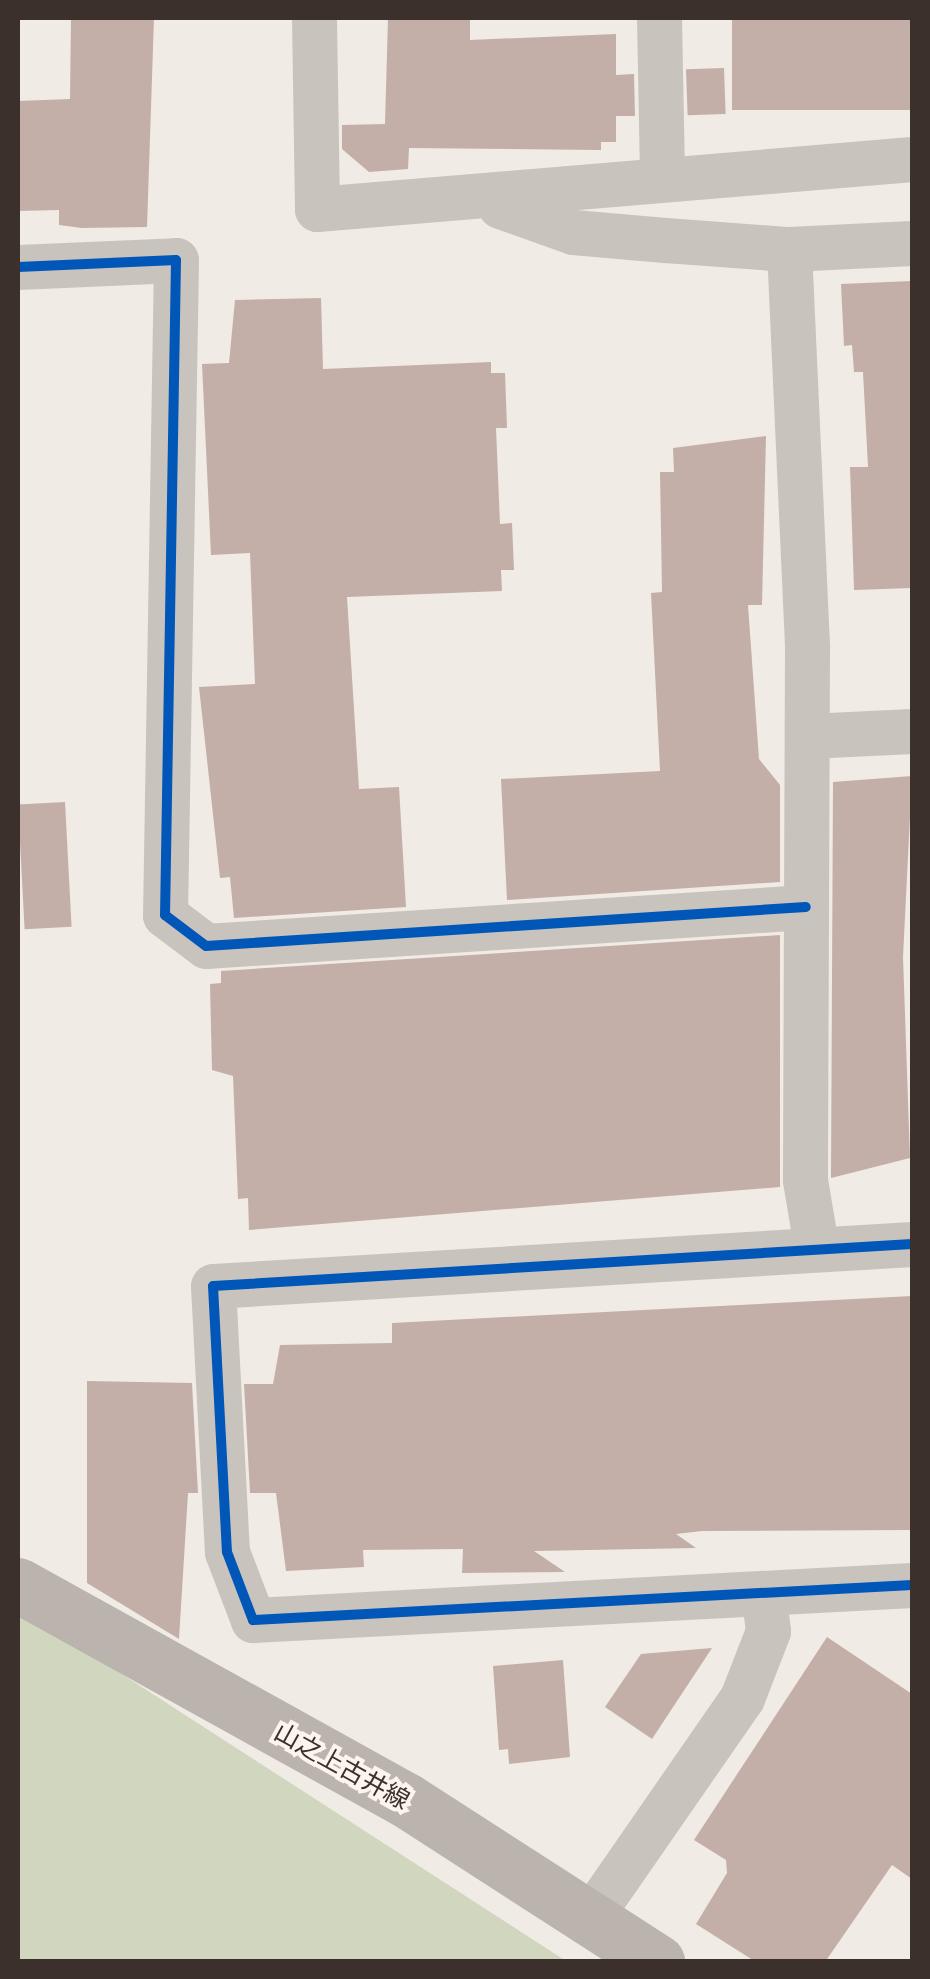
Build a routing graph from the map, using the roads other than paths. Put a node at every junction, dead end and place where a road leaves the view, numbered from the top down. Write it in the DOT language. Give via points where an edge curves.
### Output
graph roads {
  1 [pos="314,18"];
  2 [pos="659,18"];
  3 [pos="912,159"];
  4 [pos="662,176"];
  5 [pos="481,200"];
  6 [pos="912,243"];
  7 [pos="789,250"];
  8 [pos="18,267"];
  9 [pos="912,731"];
  10 [pos="807,736"];
  11 [pos="806,907"];
  12 [pos="912,1244"];
  13 [pos="816,1246"];
  14 [pos="18,1586"];
  15 [pos="912,1586"];
  16 [pos="763,1594"];
  17 [pos="593,1913"];
  18 [pos="658,1962"];
  1 -- 5 [label="street" via="317,210"];
  2 -- 4 [label="street"];
  3 -- 4 [label="street"];
  4 -- 5 [label="street"];
  5 -- 7 [label="street" via="573,232"];
  6 -- 7 [label="street"];
  7 -- 10 [label="street"];
  8 -- 11 [label="street" via="176,260 165,915 206,946"];
  9 -- 10 [label="street"];
  10 -- 11 [label="street"];
  11 -- 13 [label="street" via="805,1180"];
  12 -- 13 [label="street"];
  13 -- 16 [label="street" via="213,1286 226,1552 253,1620"];
  14 -- 17 [label="main road, 山之上古井線"];
  15 -- 16 [label="street"];
  16 -- 17 [label="street" via="768,1632 742,1698"];
  17 -- 18 [label="main road, 山之上古井線"];
}
